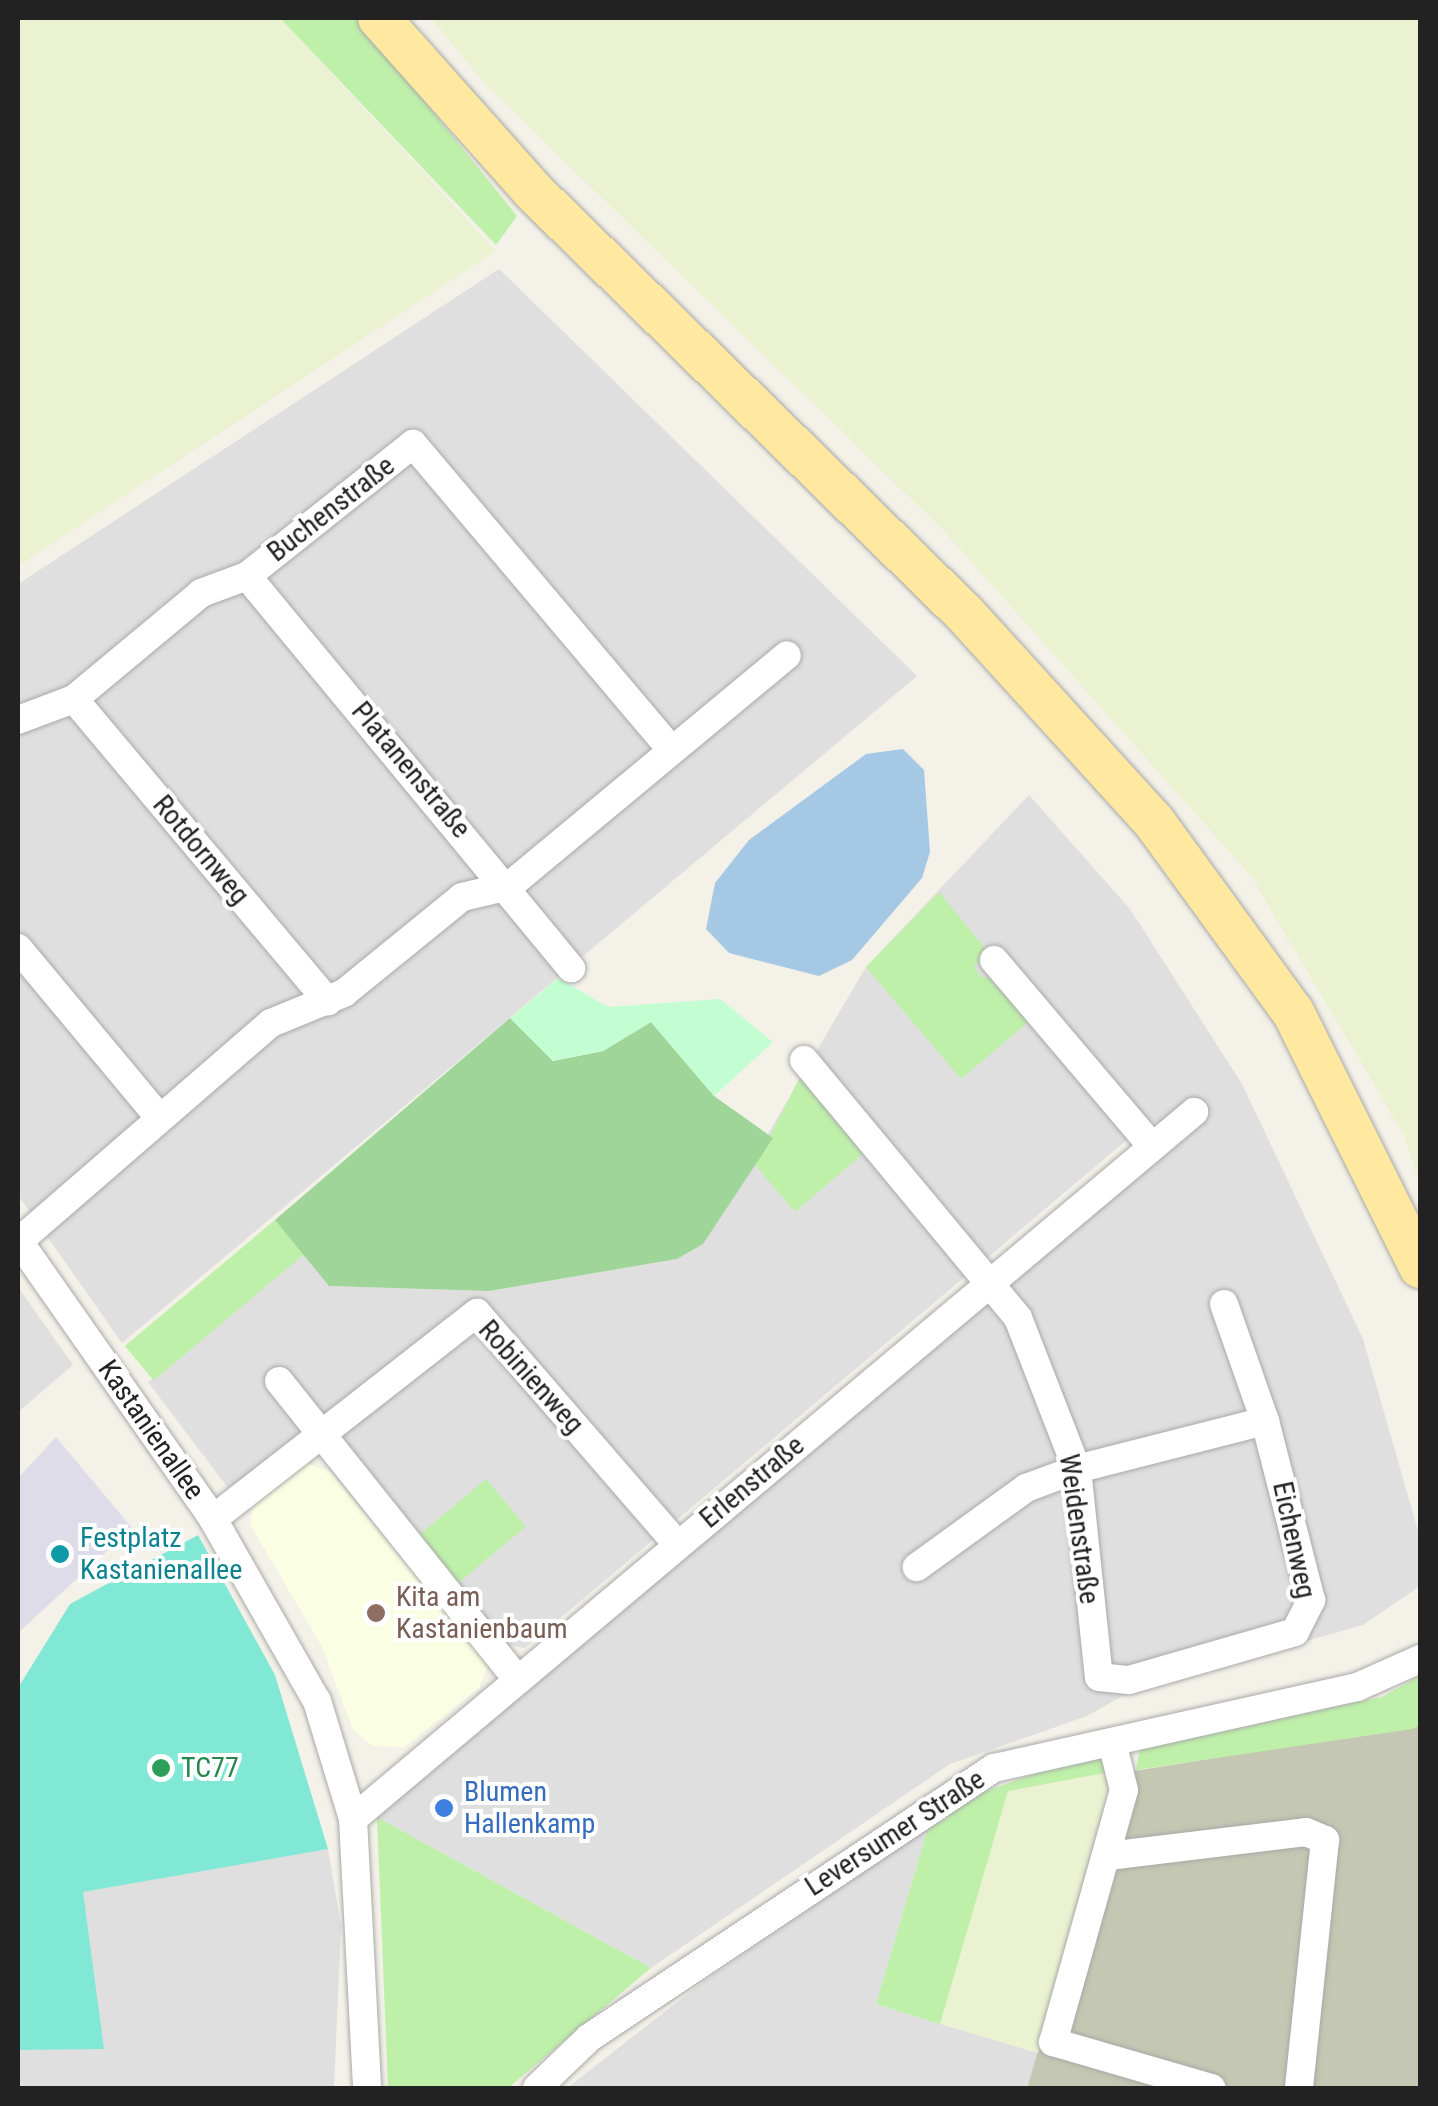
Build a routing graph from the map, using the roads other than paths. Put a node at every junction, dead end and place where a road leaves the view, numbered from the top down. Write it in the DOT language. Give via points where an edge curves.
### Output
graph roads {
  1 [pos="379,18"];
  2 [pos="247,576"];
  3 [pos="787,654"];
  4 [pos="74,699"];
  5 [pos="18,720"];
  6 [pos="670,748"];
  7 [pos="509,886"];
  8 [pos="18,948"];
  9 [pos="994,960"];
  10 [pos="572,968"];
  11 [pos="328,1002"];
  12 [pos="804,1060"];
  13 [pos="1194,1112"];
  14 [pos="160,1118"];
  15 [pos="1152,1146"];
  16 [pos="18,1241"];
  17 [pos="1420,1267"];
  18 [pos="993,1278"];
  19 [pos="1224,1304"];
  20 [pos="279,1381"];
  21 [pos="1265,1421"];
  22 [pos="322,1443"];
  23 [pos="1077,1469"];
  24 [pos="213,1519"];
  25 [pos="678,1545"];
  26 [pos="917,1567"];
  27 [pos="1420,1659"];
  28 [pos="1099,1676"];
  29 [pos="518,1680"];
  30 [pos="1112,1742"];
  31 [pos="352,1819"];
  32 [pos="1108,1856"];
  33 [pos="1173,2084"];
  34 [pos="367,2088"];
  35 [pos="537,2088"];
  36 [pos="1210,2088"];
  37 [pos="1299,2088"];
  1 -- 17 [label="main road" via="533,191 964,614 1155,823 1293,1012"];
  2 -- 4 [label="street, Buchenstraße" via="201,594"];
  2 -- 6 [label="street, Buchenstraße" via="413,444"];
  2 -- 7 [label="street, Platanenstraße"];
  3 -- 6 [label="street"];
  4 -- 5 [label="street, Buchenstraße"];
  4 -- 11 [label="street, Rotdornweg"];
  6 -- 7 [label="street"];
  7 -- 10 [label="street, Platanenstraße"];
  7 -- 11 [label="street" via="462,897"];
  8 -- 14 [label="street"];
  9 -- 15 [label="street"];
  11 -- 14 [label="street" via="271,1023"];
  12 -- 18 [label="street"];
  13 -- 15 [label="street, Erlenstraße"];
  14 -- 16 [label="street"];
  15 -- 18 [label="street, Erlenstraße"];
  16 -- 24 [label="street, Kastanienallee"];
  18 -- 23 [label="street, Weidenstraße" via="1044,1376"];
  18 -- 25 [label="street, Erlenstraße"];
  19 -- 21 [label="street, Eichenweg"];
  20 -- 22 [label="street"];
  21 -- 23 [label="street"];
  21 -- 28 [label="street, Eichenweg" via="1311,1600 1308,1619 1295,1632 1129,1680"];
  22 -- 24 [label="street, Robinienweg"];
  22 -- 25 [label="street, Robinienweg" via="477,1313"];
  22 -- 29 [label="street"];
  23 -- 26 [label="street" via="1026,1488"];
  23 -- 28 [label="street, Weidenstraße"];
  24 -- 31 [label="street, Kastanienallee" via="317,1702"];
  25 -- 29 [label="street, Erlenstraße"];
  27 -- 30 [label="street, Leversumer Straße" via="1357,1687"];
  29 -- 31 [label="street, Erlenstraße"];
  30 -- 32 [label="street" via="1124,1790"];
  30 -- 35 [label="street, Leversumer Straße" via="994,1768 589,2038"];
  31 -- 34 [label="street, Kastanienallee"];
  32 -- 33 [label="street" via="1053,2042"];
  32 -- 37 [label="street" via="1306,1832 1325,1840"];
  33 -- 36 [label="street"];
}
